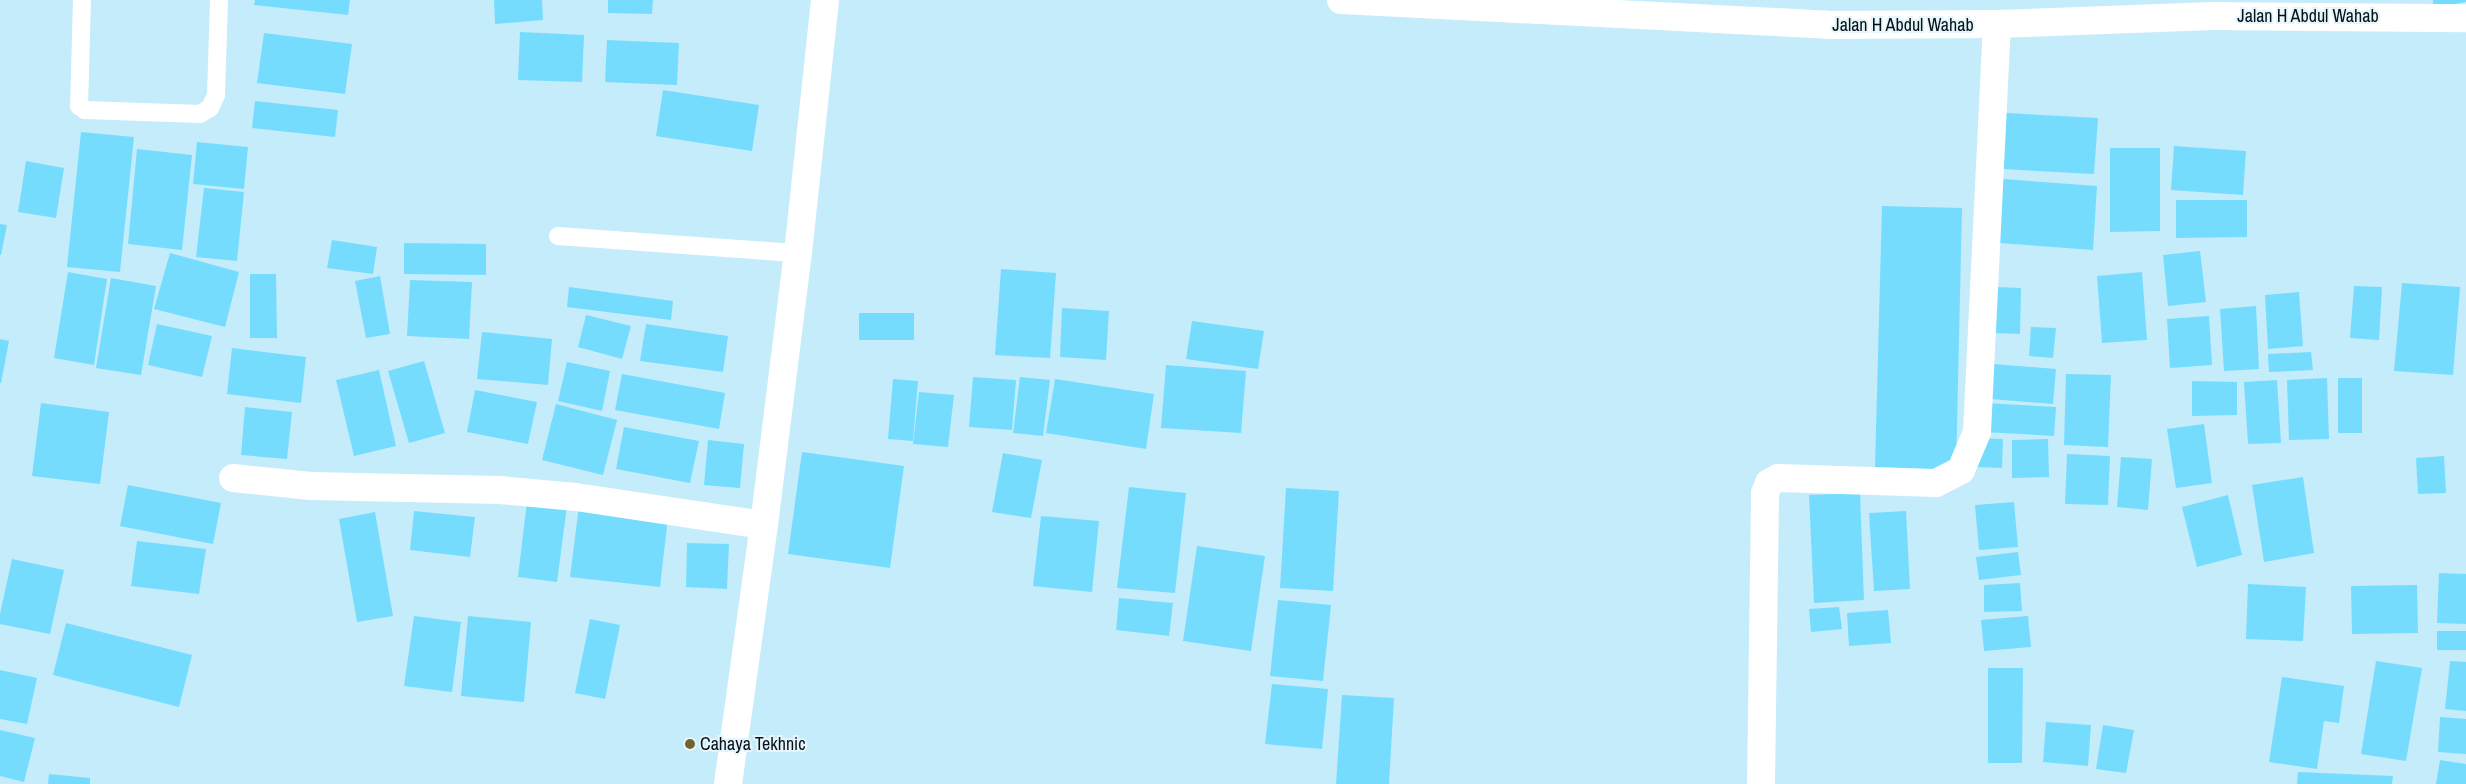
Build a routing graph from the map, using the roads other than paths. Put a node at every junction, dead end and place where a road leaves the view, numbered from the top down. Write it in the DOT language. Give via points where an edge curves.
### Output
graph roads {
  1 [pos="82,0"];
  2 [pos="219,0"];
  3 [pos="825,0"];
  4 [pos="1340,0"];
  5 [pos="2386,8"];
  6 [pos="2466,18"];
  7 [pos="1997,24"];
  8 [pos="558,236"];
  9 [pos="798,253"];
  10 [pos="233,478"];
  11 [pos="764,525"];
  12 [pos="734,782"];
  13 [pos="1761,784"];
  1 -- 2 [label="lane" via="80,106 85,110 200,114 210,108 216,96"];
  3 -- 9 [label="street"];
  4 -- 7 [label="street, Jalan H Abdul Wahab" via="1828,25"];
  5 -- 6 [label="street, Jalan H Abdul Wahab"];
  5 -- 7 [label="street, Jalan H Abdul Wahab"];
  7 -- 13 [label="street" via="1977,432 1961,470 1936,483 1778,478 1769,483 1765,493"];
  8 -- 9 [label="lane"];
  9 -- 11 [label="street"];
  10 -- 11 [label="street" via="311,486 500,490 566,496"];
  11 -- 12 [label="street"];
}
